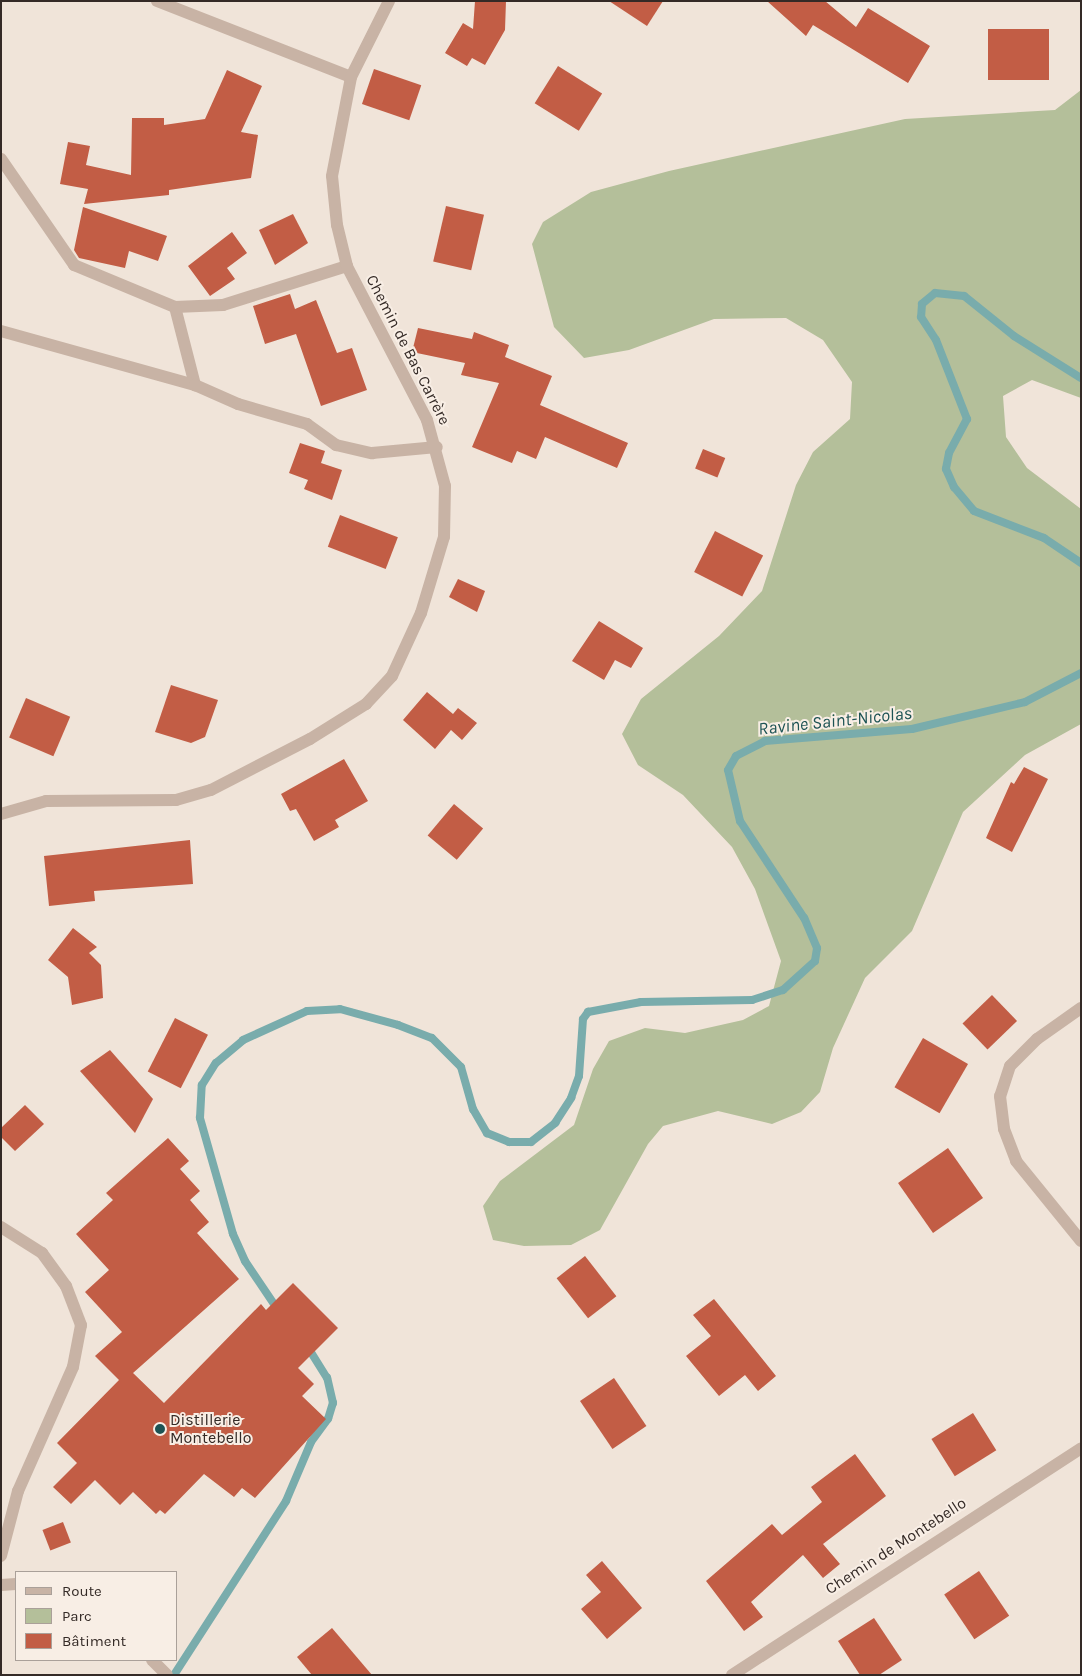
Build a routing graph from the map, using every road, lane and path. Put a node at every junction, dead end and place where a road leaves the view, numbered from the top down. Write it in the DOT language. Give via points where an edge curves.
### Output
graph roads {
  1 [pos="157,1"];
  2 [pos="389,1"];
  3 [pos="351,77"];
  4 [pos="1,159"];
  5 [pos="347,266"];
  6 [pos="175,307"];
  7 [pos="1,331"];
  8 [pos="195,385"];
  9 [pos="437,447"];
  10 [pos="3,810"];
  11 [pos="1081,1008"];
  12 [pos="1,1227"];
  13 [pos="1081,1241"];
  14 [pos="1081,1448"];
  15 [pos="1,1556"];
  16 [pos="15,1584"];
  17 [pos="1,1585"];
  18 [pos="153,1661"];
  19 [pos="167,1675"];
  20 [pos="732,1675"];
  1 -- 3 [label="street"];
  2 -- 3 [label="street, Chemin de Bas Carrère"];
  3 -- 5 [label="street, Chemin de Bas Carrère" via="332,176 337,224"];
  4 -- 6 [label="street" via="74,265"];
  5 -- 6 [label="street" via="223,305"];
  5 -- 9 [label="street, Chemin de Bas Carrère"];
  6 -- 8 [label="street"];
  7 -- 8 [label="street"];
  8 -- 9 [label="street" via="238,404 307,424 336,445 372,453"];
  9 -- 10 [label="street, Chemin de Bas Carrère" via="445,486 444,537 421,613 392,676 366,704 310,740 211,790 176,800 46,801"];
  11 -- 13 [label="street" via="1037,1039 1010,1066 1000,1096 1004,1129 1016,1161"];
  12 -- 15 [label="street" via="42,1253 66,1286 81,1325 74,1367 18,1491"];
  14 -- 20 [label="street, Chemin de Montebello"];
  16 -- 17 [label="street"];
  18 -- 19 [label="street"];
}
